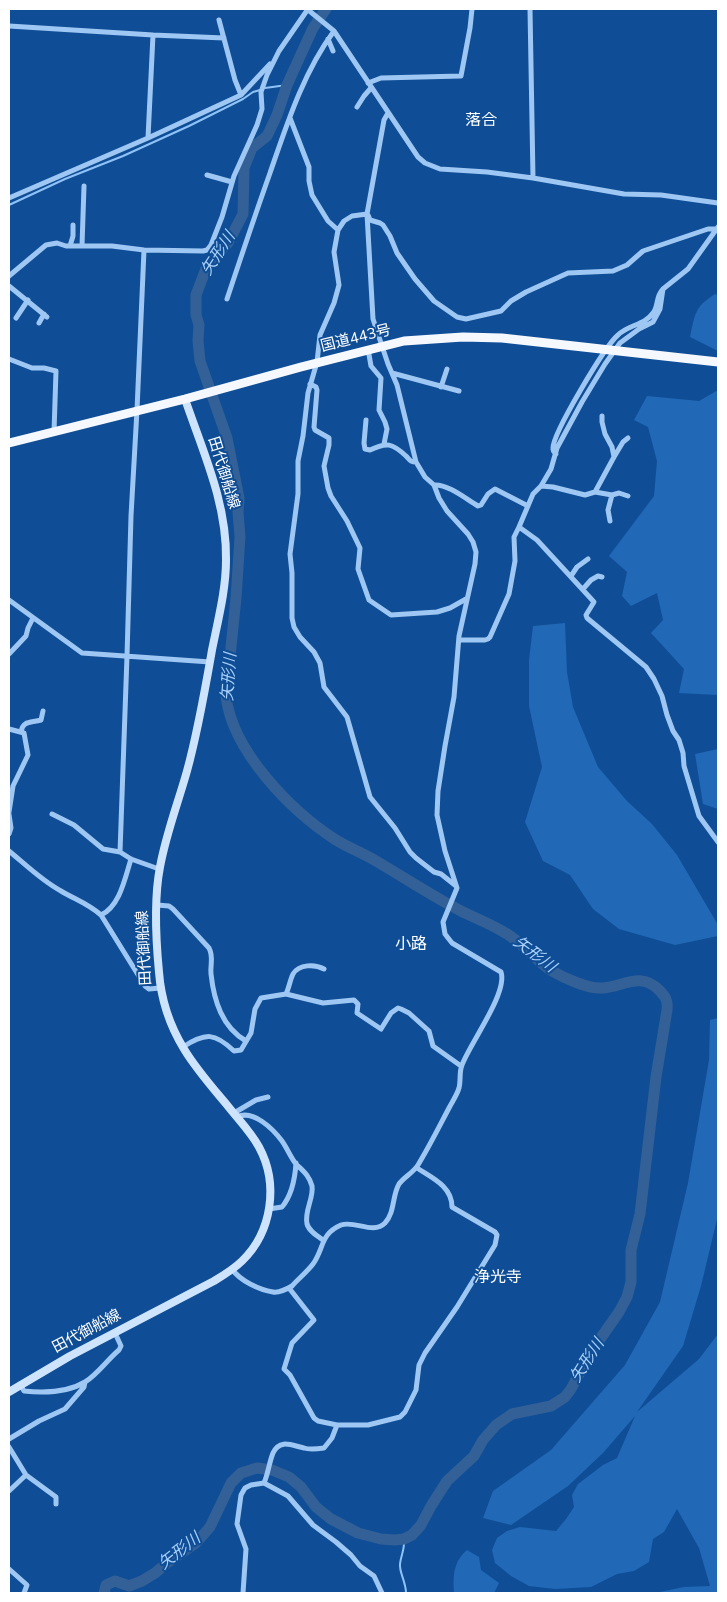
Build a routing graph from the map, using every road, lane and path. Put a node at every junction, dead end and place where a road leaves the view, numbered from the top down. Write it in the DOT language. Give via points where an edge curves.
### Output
graph roads {
  1 [pos="472,9"];
  2 [pos="530,9"];
  3 [pos="308,10"];
  4 [pos="219,20"];
  5 [pos="9,26"];
  6 [pos="332,29"];
  7 [pos="153,35"];
  8 [pos="224,38"];
  9 [pos="328,39"];
  10 [pos="333,52"];
  11 [pos="275,58"];
  12 [pos="370,86"];
  13 [pos="241,95"];
  14 [pos="357,107"];
  15 [pos="388,113"];
  16 [pos="290,117"];
  17 [pos="148,138"];
  18 [pos="207,175"];
  19 [pos="533,178"];
  20 [pos="232,182"];
  21 [pos="84,186"];
  22 [pos="9,198"];
  23 [pos="718,203"];
  24 [pos="367,214"];
  25 [pos="73,225"];
  26 [pos="718,228"];
  27 [pos="338,230"];
  28 [pos="70,246"];
  29 [pos="82,246"];
  30 [pos="144,250"];
  31 [pos="9,276"];
  32 [pos="9,286"];
  33 [pos="664,288"];
  34 [pos="28,300"];
  35 [pos="226,300"];
  36 [pos="16,318"];
  37 [pos="39,323"];
  38 [pos="368,349"];
  39 [pos="608,349"];
  40 [pos="9,359"];
  41 [pos="318,362"];
  42 [pos="718,362"];
  43 [pos="447,369"];
  44 [pos="392,373"];
  45 [pos="310,384"];
  46 [pos="441,387"];
  47 [pos="458,392"];
  48 [pos="185,399"];
  49 [pos="137,410"];
  50 [pos="602,416"];
  51 [pos="366,420"];
  52 [pos="54,432"];
  53 [pos="628,438"];
  54 [pos="9,443"];
  55 [pos="384,444"];
  56 [pos="556,454"];
  57 [pos="614,457"];
  58 [pos="416,462"];
  59 [pos="434,486"];
  60 [pos="541,486"];
  61 [pos="595,492"];
  62 [pos="612,495"];
  63 [pos="628,496"];
  64 [pos="528,506"];
  65 [pos="610,521"];
  66 [pos="519,527"];
  67 [pos="588,559"];
  68 [pos="571,576"];
  69 [pos="602,577"];
  70 [pos="583,589"];
  71 [pos="466,598"];
  72 [pos="9,600"];
  73 [pos="33,618"];
  74 [pos="459,640"];
  75 [pos="9,654"];
  76 [pos="128,656"];
  77 [pos="210,662"];
  78 [pos="43,712"];
  79 [pos="9,729"];
  80 [pos="21,732"];
  81 [pos="9,813"];
  82 [pos="52,814"];
  83 [pos="9,834"];
  84 [pos="718,842"];
  85 [pos="9,851"];
  86 [pos="120,852"];
  87 [pos="131,859"];
  88 [pos="159,869"];
  89 [pos="456,889"];
  90 [pos="157,905"];
  91 [pos="101,915"];
  92 [pos="324,969"];
  93 [pos="160,988"];
  94 [pos="286,994"];
  95 [pos="246,1040"];
  96 [pos="183,1048"];
  97 [pos="462,1066"];
  98 [pos="268,1097"];
  99 [pos="236,1115"];
  100 [pos="296,1163"];
  101 [pos="417,1168"];
  102 [pos="269,1209"];
  103 [pos="323,1240"];
  104 [pos="232,1269"];
  105 [pos="289,1288"];
  106 [pos="115,1333"];
  107 [pos="85,1382"];
  108 [pos="20,1384"];
  109 [pos="9,1392"];
  110 [pos="337,1425"];
  111 [pos="9,1439"];
  112 [pos="9,1447"];
  113 [pos="26,1475"];
  114 [pos="264,1483"];
  115 [pos="9,1491"];
  116 [pos="56,1504"];
  117 [pos="9,1570"];
  118 [pos="24,1593"];
  119 [pos="243,1593"];
  120 [pos="382,1593"];
  1 -- 12 [label="street" via="461,76 381,78"];
  2 -- 19 [label="street"];
  3 -- 6 [label="street"];
  3 -- 11 [label="street"];
  4 -- 8 [label="street"];
  5 -- 7 [label="street"];
  6 -- 9 [label="street"];
  6 -- 12 [label="street"];
  7 -- 8 [label="street"];
  7 -- 17 [label="street"];
  8 -- 13 [label="street"];
  9 -- 10 [label="street"];
  9 -- 16 [label="street" via="306,76"];
  11 -- 13 [label="street"];
  11 -- 20 [label="street" via="261,92 262,108 257,125"];
  12 -- 14 [label="street"];
  12 -- 15 [label="street"];
  13 -- 17 [label="street"];
  15 -- 19 [label="street" via="425,163 440,168"];
  15 -- 24 [label="street"];
  16 -- 27 [label="street" via="309,167 312,195 328,221"];
  16 -- 35 [label="street"];
  17 -- 22 [label="street"];
  18 -- 20 [label="street"];
  19 -- 23 [label="street" via="624,194 661,195"];
  20 -- 30 [label="street" via="222,217 207,250"];
  21 -- 29 [label="street"];
  24 -- 26 [label="street" via="370,220 383,225 396,253 434,300 457,317 466,319 502,311 526,292 568,273 613,271 627,265 643,251"];
  24 -- 27 [label="street" via="352,216"];
  24 -- 44 [label="street" via="373,319"];
  25 -- 28 [label="street"];
  26 -- 33 [label="street" via="688,269"];
  27 -- 41 [label="street" via="334,252 339,285 320,335"];
  28 -- 29 [label="street"];
  28 -- 31 [label="street" via="46,245"];
  29 -- 30 [label="street"];
  30 -- 49 [label="street"];
  32 -- 34 [label="street"];
  33 -- 39 [label="street" via="658,294 654,312 648,319 618,334"];
  33 -- 56 [label="street" via="660,309 653,322 620,343 573,417"];
  34 -- 36 [label="street"];
  34 -- 37 [label="street" via="46,316"];
  38 -- 39 [label="highway, 国道443号" via="404,341 463,337"];
  38 -- 41 [label="highway, 国道443号"];
  38 -- 55 [label="street" via="371,366 382,383 378,404 387,429"];
  39 -- 42 [label="highway, 国道443号"];
  39 -- 56 [label="street" via="567,416 553,445 552,450"];
  40 -- 52 [label="street" via="32,368 56,371"];
  41 -- 45 [label="street"];
  41 -- 48 [label="highway, 国道443号"];
  43 -- 46 [label="street"];
  44 -- 46 [label="street"];
  44 -- 58 [label="street"];
  45 -- 71 [label="street" via="317,390 315,430 330,441 324,466 328,488 360,548 358,569 369,600 391,615 438,612"];
  45 -- 89 [label="street" via="298,461 298,494 290,554 294,626 314,652 320,663 324,687 346,717 370,797 410,852"];
  46 -- 47 [label="street"];
  48 -- 49 [label="highway, 国道443号"];
  48 -- 77 [label="main road, 田代御船線" via="218,492 224,523 226,560 223,594"];
  49 -- 52 [label="highway, 国道443号"];
  49 -- 76 [label="street"];
  50 -- 57 [label="street"];
  51 -- 55 [label="street" via="365,449"];
  52 -- 54 [label="highway, 国道443号"];
  53 -- 57 [label="street"];
  55 -- 58 [label="street"];
  56 -- 60 [label="street"];
  57 -- 61 [label="street"];
  58 -- 59 [label="street"];
  59 -- 64 [label="street" via="448,488 478,506 495,489"];
  59 -- 71 [label="street" via="447,510 468,534 476,552"];
  60 -- 61 [label="street" via="585,495"];
  60 -- 64 [label="street"];
  61 -- 62 [label="street"];
  62 -- 63 [label="street"];
  62 -- 65 [label="street" via="608,510"];
  64 -- 66 [label="street"];
  66 -- 68 [label="street" via="537,540"];
  66 -- 74 [label="street" via="514,537 515,561 509,594 490,637 485,640"];
  67 -- 68 [label="street"];
  68 -- 70 [label="street"];
  69 -- 70 [label="street" via="591,580"];
  70 -- 84 [label="street" via="594,602 587,611 587,618 646,667 654,679 679,740 699,816"];
  71 -- 74 [label="street"];
  72 -- 73 [label="street"];
  73 -- 75 [label="street" via="26,636"];
  73 -- 76 [label="street" via="82,653"];
  74 -- 89 [label="street" via="437,816"];
  76 -- 77 [label="street"];
  76 -- 86 [label="street"];
  77 -- 88 [label="main road, 田代御船線" via="190,761"];
  78 -- 80 [label="street" via="41,720 27,722"];
  79 -- 80 [label="street"];
  80 -- 81 [label="street" via="25,734 28,755 13,786"];
  81 -- 83 [label="street"];
  82 -- 86 [label="street" via="74,825 102,849"];
  85 -- 91 [label="street" via="61,892"];
  86 -- 87 [label="street"];
  87 -- 88 [label="street"];
  87 -- 91 [label="street" via="116,900 109,911"];
  88 -- 90 [label="main road, 田代御船線"];
  89 -- 97 [label="street" via="444,919 443,928 448,939 501,972 503,978"];
  90 -- 93 [label="main road, 田代御船線"];
  90 -- 95 [label="street" via="173,909 210,948 218,1008 232,1030"];
  91 -- 93 [label="street" via="145,986"];
  92 -- 94 [label="street" via="314,965 296,970"];
  93 -- 96 [label="main road, 田代御船線"];
  94 -- 95 [label="street" via="261,998 253,1030"];
  94 -- 97 [label="street" via="323,1003 354,1000 358,1004 358,1013 381,1029 391,1013 401,1009 429,1031 433,1046"];
  95 -- 96 [label="street" via="241,1050 236,1052 214,1037 201,1038"];
  96 -- 99 [label="main road, 田代御船線"];
  97 -- 101 [label="street" via="459,1088"];
  98 -- 99 [label="street" via="256,1100"];
  99 -- 100 [label="street" via="250,1115 272,1129"];
  99 -- 102 [label="main road, 田代御船線" via="260,1148 268,1168"];
  100 -- 102 [label="street" via="287,1201 282,1207"];
  100 -- 103 [label="street" via="308,1174 312,1185 307,1227"];
  101 -- 103 [label="street" via="400,1182 383,1225 375,1228 347,1224"];
  101 -- 110 [label="street" via="445,1187 452,1198 452,1207 495,1232 495,1245 425,1353 419,1365 416,1390 405,1412 400,1417 368,1426"];
  102 -- 104 [label="main road, 田代御船線" via="260,1238"];
  103 -- 105 [label="street" via="312,1265"];
  104 -- 105 [label="street" via="243,1280 268,1290 275,1292"];
  104 -- 106 [label="main road, 田代御船線"];
  105 -- 110 [label="street" via="314,1320 292,1343 284,1369 314,1418"];
  106 -- 107 [label="street" via="120,1350"];
  106 -- 108 [label="main road, 田代御船線"];
  107 -- 108 [label="street" via="38,1393 24,1391"];
  107 -- 111 [label="street" via="65,1409"];
  108 -- 109 [label="main road, 田代御船線"];
  110 -- 114 [label="street" via="324,1448 305,1449 282,1444 272,1457"];
  112 -- 113 [label="street"];
  113 -- 115 [label="street"];
  113 -- 116 [label="street" via="53,1494"];
  114 -- 119 [label="street" via="250,1485 241,1495 237,1524 246,1549"];
  114 -- 120 [label="street" via="288,1496 313,1526 374,1576"];
  117 -- 118 [label="street" via="26,1585"];
}
